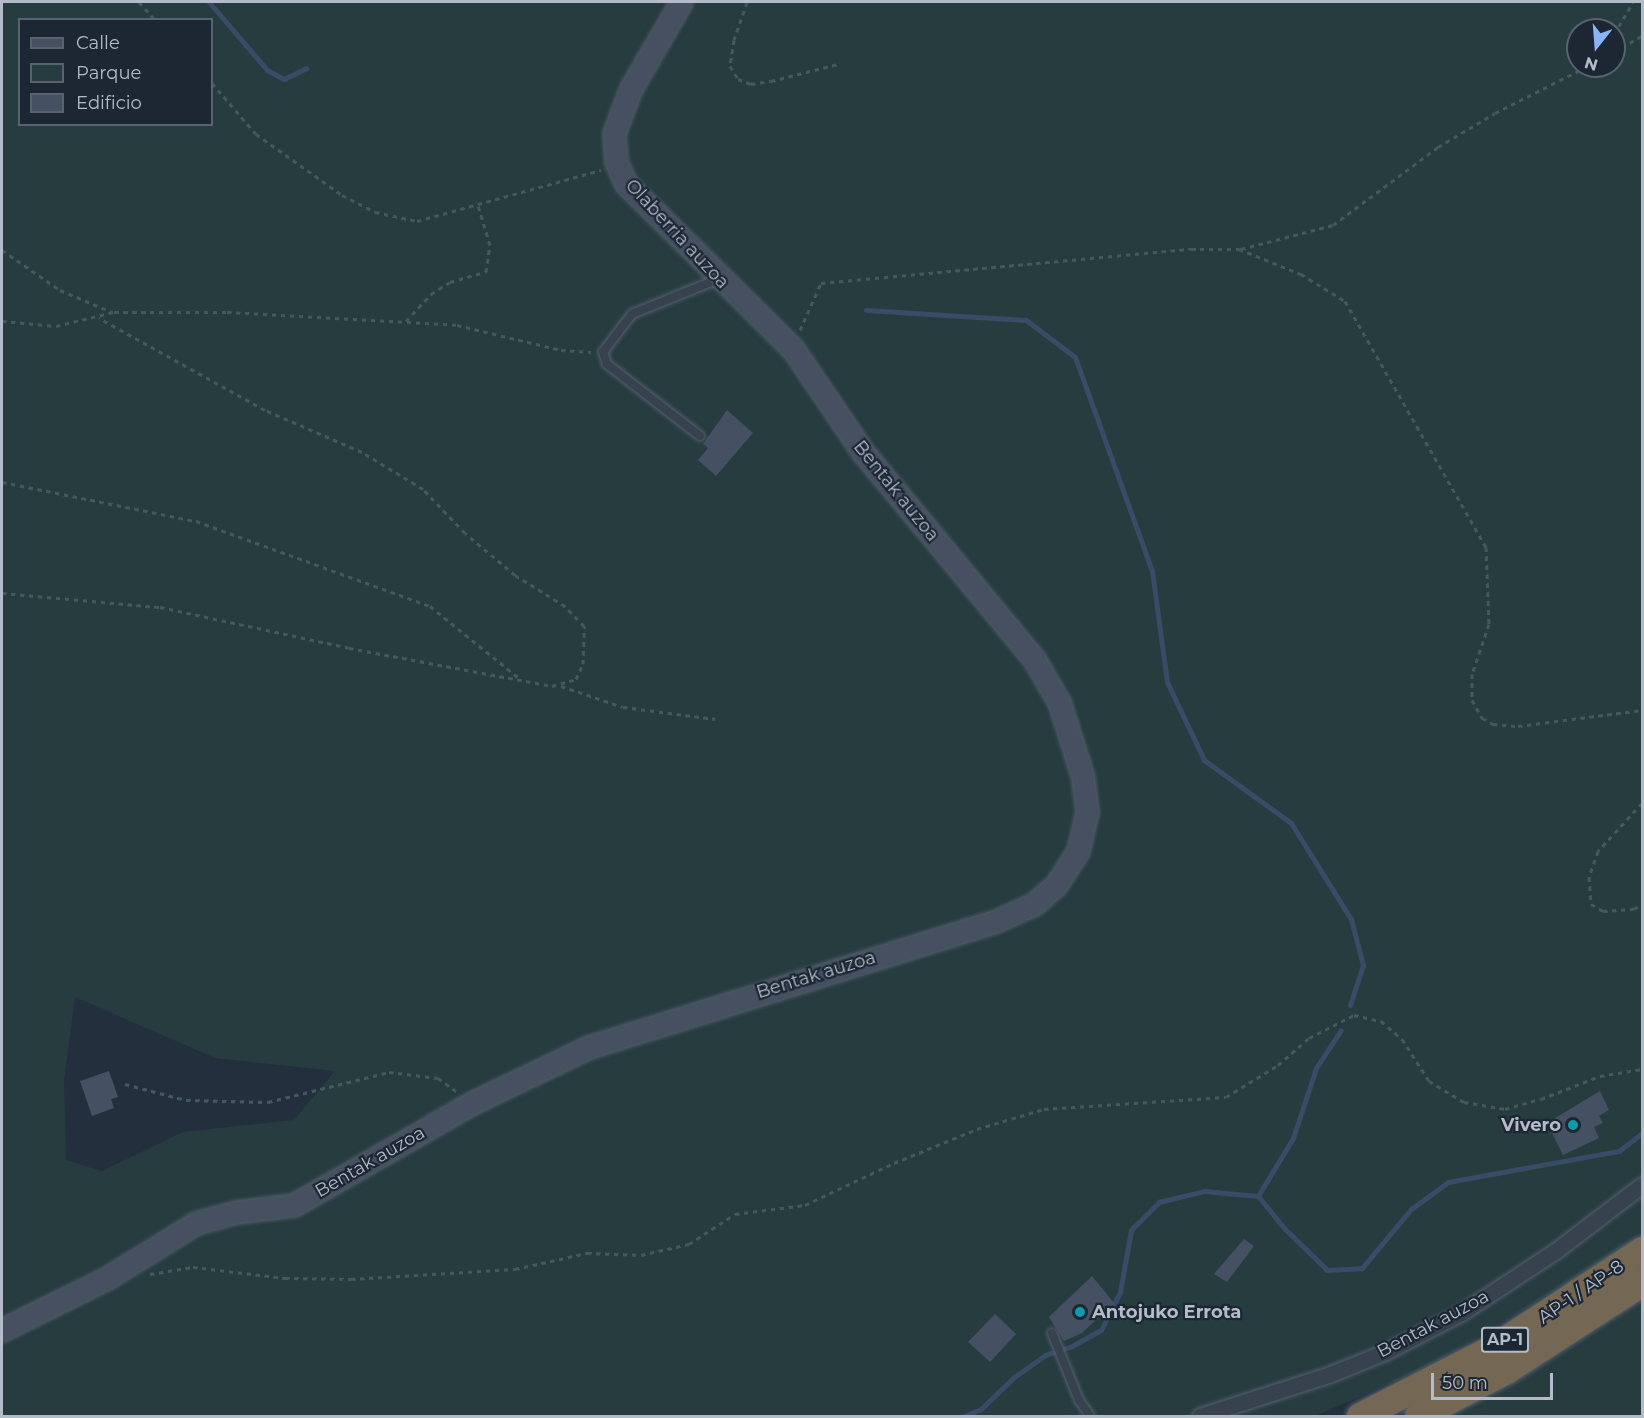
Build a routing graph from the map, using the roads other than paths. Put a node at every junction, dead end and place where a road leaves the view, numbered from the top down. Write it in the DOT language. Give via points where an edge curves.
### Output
graph roads {
  1 [pos="681,2"];
  2 [pos="718,279"];
  3 [pos="793,349"];
  4 [pos="700,436"];
  5 [pos="1642,1185"];
  6 [pos="1642,1250"];
  7 [pos="1642,1282"];
  8 [pos="2,1330"];
  9 [pos="1052,1333"];
  10 [pos="1090,1416"];
  11 [pos="1200,1416"];
  12 [pos="1360,1416"];
  13 [pos="1418,1416"];
  1 -- 2 [label="street, Olaberria auzoa" via="631,88 614,133 616,162 626,184"];
  2 -- 3 [label="street, Olaberria auzoa"];
  2 -- 4 [label="lane" via="632,314 603,352 607,364"];
  3 -- 8 [label="street, Bentak auzoa" via="862,451 1034,659 1059,702 1083,778 1088,812 1078,851 1048,892 1034,904 996,921 589,1047 472,1103 294,1205 236,1212 196,1223 106,1278"];
  5 -- 11 [label="street, Bentak auzoa" via="1554,1252 1461,1313 1385,1352 1328,1375"];
  6 -- 12 [label="highway, AP-1 / AP-8 / AP-1" via="1494,1347"];
  7 -- 13 [label="highway, AP-1 / AP-8 / AP-1" via="1506,1370"];
  9 -- 10 [label="lane" via="1079,1400"];
}
